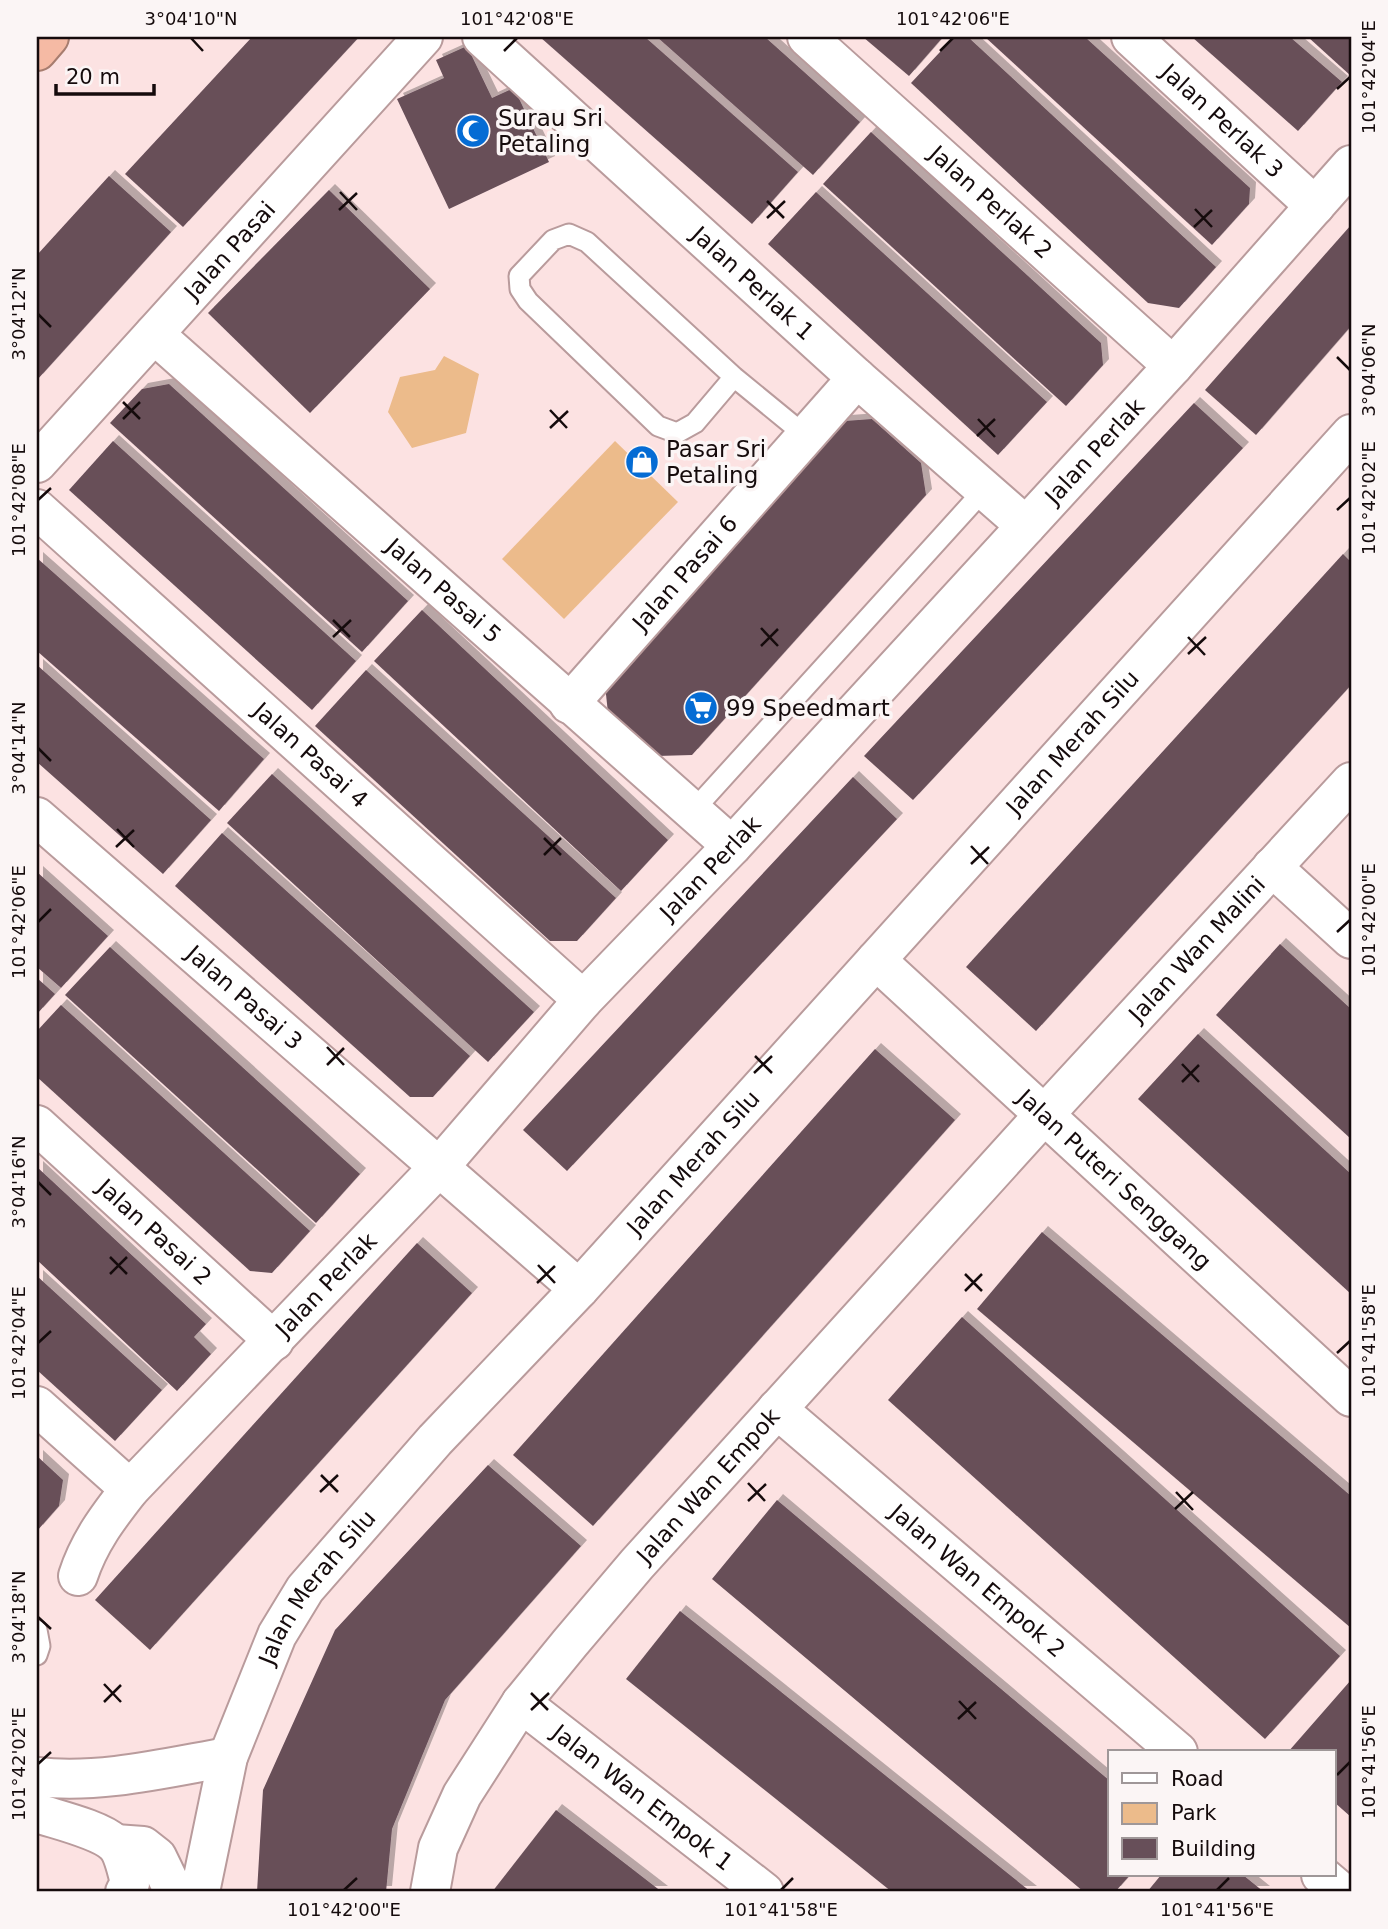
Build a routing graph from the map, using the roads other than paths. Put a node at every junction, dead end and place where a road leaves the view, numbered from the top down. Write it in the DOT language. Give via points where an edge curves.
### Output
graph roads {
  1 [pos="49,37"];
  2 [pos="423,37"];
  3 [pos="482,37"];
  4 [pos="807,37"];
  5 [pos="1131,37"];
  6 [pos="37,51"];
  7 [pos="1351,164"];
  8 [pos="1315,206"];
  9 [pos="154,334"];
  10 [pos="1173,366"];
  11 [pos="734,377"];
  12 [pos="857,378"];
  13 [pos="1351,434"];
  14 [pos="806,436"];
  15 [pos="37,463"];
  16 [pos="984,490"];
  17 [pos="37,509"];
  18 [pos="1026,526"];
  19 [pos="569,704"];
  20 [pos="1351,782"];
  21 [pos="692,812"];
  22 [pos="37,817"];
  23 [pos="732,846"];
  24 [pos="1272,867"];
  25 [pos="1351,939"];
  26 [pos="876,960"];
  27 [pos="583,1000"];
  28 [pos="1043,1115"];
  29 [pos="37,1125"];
  30 [pos="440,1166"];
  31 [pos="579,1289"];
  32 [pos="274,1341"];
  33 [pos="1351,1397"];
  34 [pos="37,1406"];
  35 [pos="777,1409"];
  36 [pos="131,1489"];
  37 [pos="78,1576"];
  38 [pos="37,1630"];
  39 [pos="37,1655"];
  40 [pos="521,1703"];
  41 [pos="1176,1750"];
  42 [pos="228,1757"];
  43 [pos="37,1777"];
  44 [pos="37,1813"];
  45 [pos="115,1843"];
  46 [pos="1322,1876"];
  47 [pos="125,1892"];
  48 [pos="174,1892"];
  49 [pos="200,1892"];
  50 [pos="430,1892"];
  51 [pos="764,1892"];
  52 [pos="1341,1892"];
  1 -- 6 [label="highway"];
  2 -- 9 [label="street, Jalan Pasai"];
  3 -- 12 [label="street, Jalan Perlak 1"];
  4 -- 10 [label="street, Jalan Perlak 2"];
  5 -- 8 [label="street, Jalan Perlak 3"];
  7 -- 8 [label="street, Jalan Perlak"];
  8 -- 10 [label="street, Jalan Perlak"];
  9 -- 15 [label="street, Jalan Pasai"];
  9 -- 19 [label="street, Jalan Pasai 5"];
  10 -- 18 [label="street, Jalan Perlak"];
  11 -- 11 [label="lane" via="695,424 677,433 658,426 528,301 519,276 553,240 569,233 587,242"];
  11 -- 14 [label="lane"];
  12 -- 14 [label="street, Jalan Pasai 6"];
  12 -- 16 [label="street, Jalan Perlak 1"];
  13 -- 26 [label="street, Jalan Merah Silu"];
  14 -- 19 [label="street, Jalan Pasai 6"];
  16 -- 18 [label="street, Jalan Perlak 1"];
  16 -- 21 [label="lane"];
  17 -- 27 [label="street, Jalan Pasai 4"];
  18 -- 23 [label="street, Jalan Perlak"];
  19 -- 21 [label="street, Jalan Pasai 5"];
  20 -- 24 [label="street, Jalan Wan Malini"];
  21 -- 23 [label="street, Jalan Pasai 5"];
  22 -- 30 [label="street, Jalan Pasai 3"];
  23 -- 27 [label="street, Jalan Perlak"];
  24 -- 25 [label="street"];
  24 -- 28 [label="street, Jalan Wan Malini"];
  26 -- 28 [label="street, Jalan Puteri Senggang"];
  26 -- 31 [label="street, Jalan Merah Silu"];
  27 -- 30 [label="street, Jalan Perlak"];
  28 -- 33 [label="street, Jalan Puteri Senggang"];
  28 -- 35 [label="street, Jalan Wan Empok"];
  29 -- 32 [label="street, Jalan Pasai 2"];
  30 -- 31 [label="street, Jalan Pasai 3"];
  30 -- 32 [label="street, Jalan Perlak"];
  31 -- 42 [label="street, Jalan Merah Silu" via="435,1440 305,1589 277,1635"];
  32 -- 36 [label="street, Jalan Perlak"];
  34 -- 36 [label="street"];
  35 -- 40 [label="street, Jalan Wan Empok" via="636,1564"];
  35 -- 41 [label="street, Jalan Wan Empok 2"];
  36 -- 37 [label="street, Jalan Perlak" via="102,1524"];
  38 -- 39 [label="lane"];
  40 -- 50 [label="street, Jalan Wan Empok" via="462,1795 438,1848"];
  40 -- 51 [label="street, Jalan Wan Empok 1"];
  42 -- 43 [label="street" via="121,1775 65,1780"];
  42 -- 49 [label="street, Jalan Merah Silu"];
  44 -- 45 [label="street"];
  45 -- 47 [label="street" via="130,1884"];
  45 -- 48 [label="street" via="143,1846 157,1857"];
  46 -- 52 [label="street"];
}
